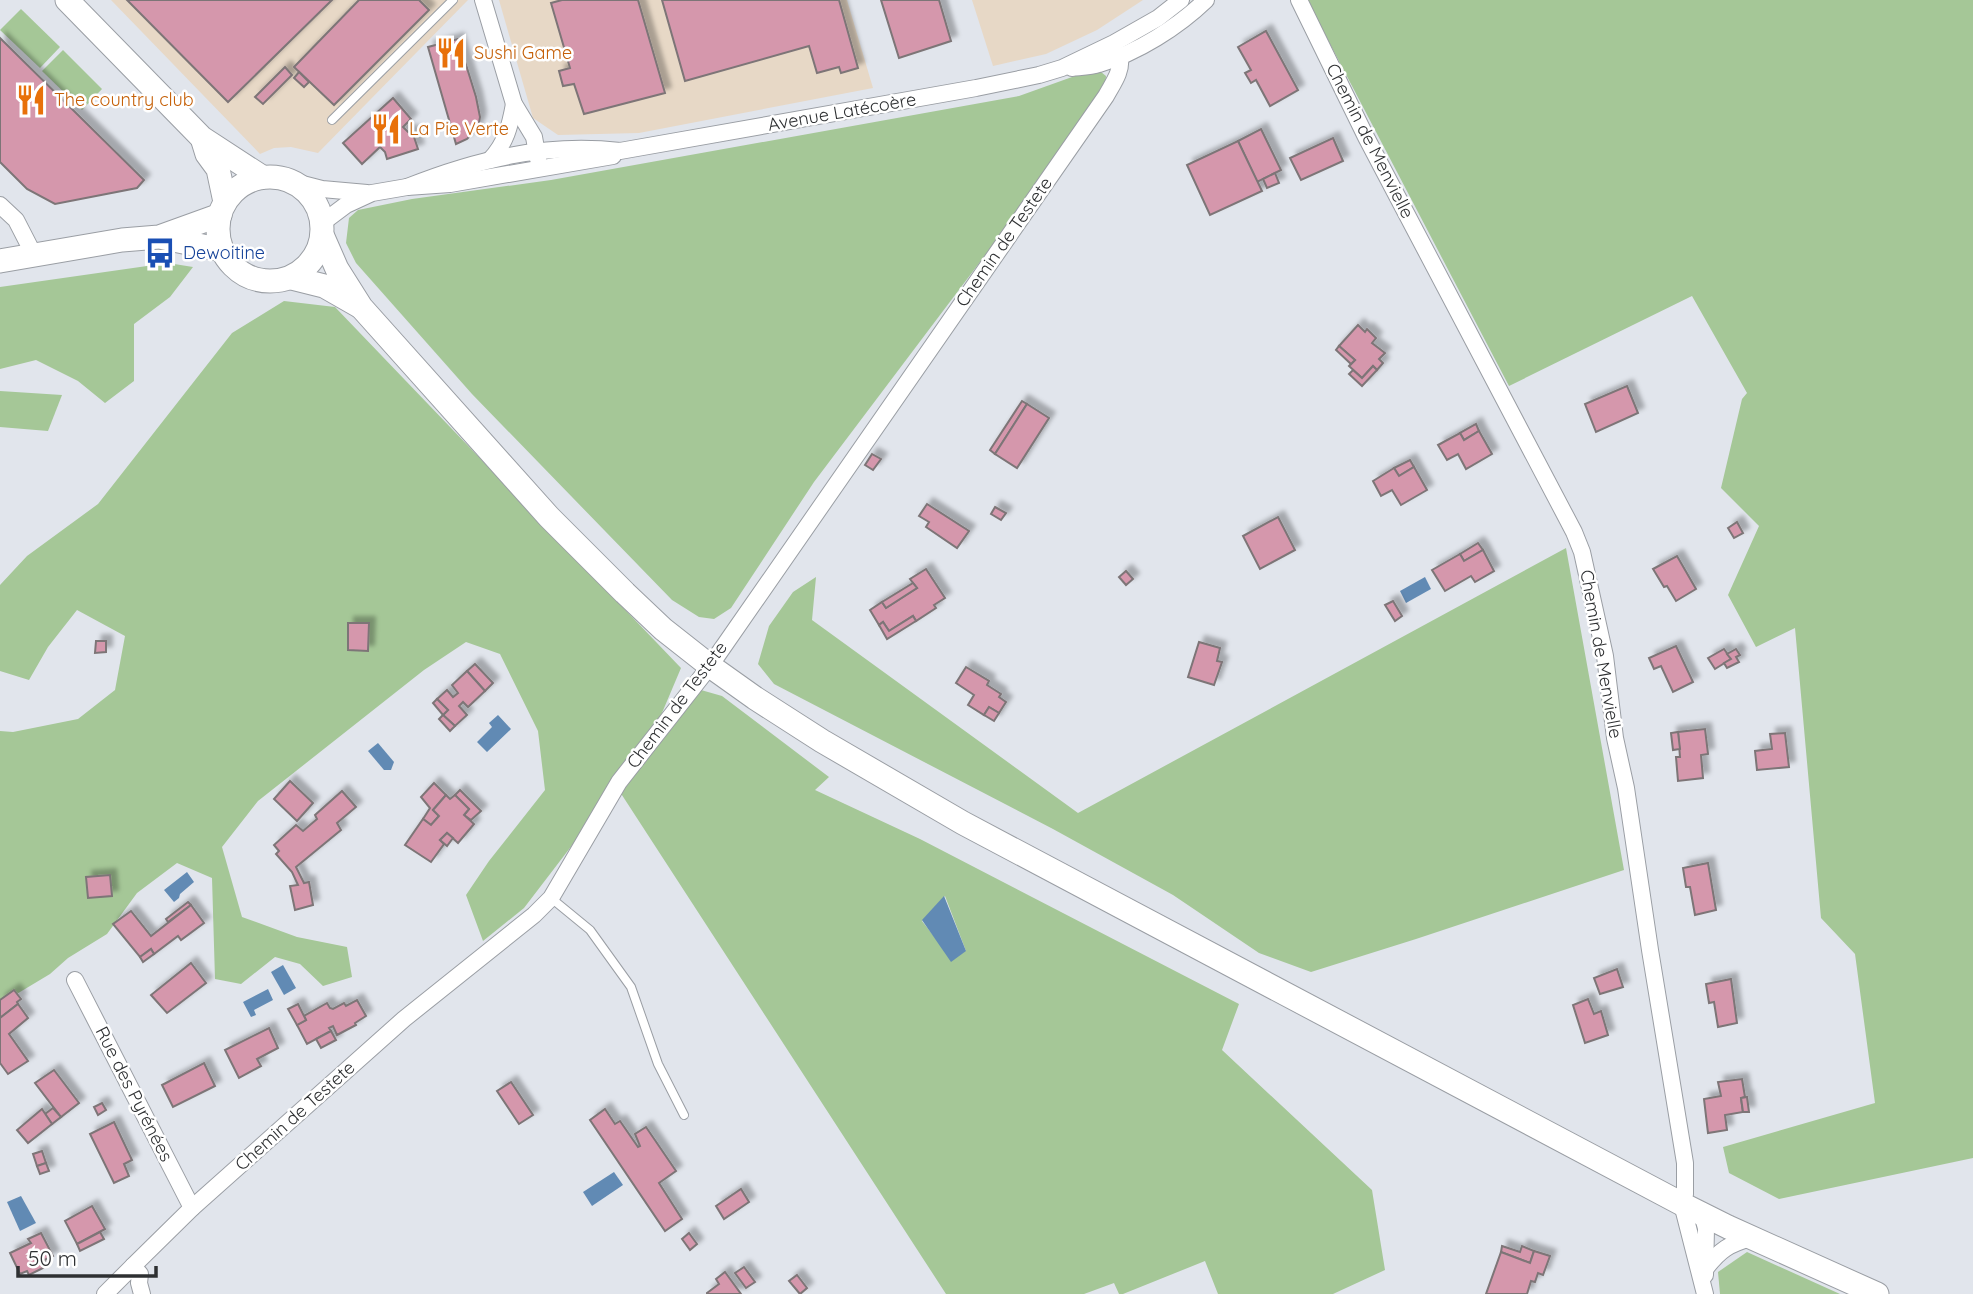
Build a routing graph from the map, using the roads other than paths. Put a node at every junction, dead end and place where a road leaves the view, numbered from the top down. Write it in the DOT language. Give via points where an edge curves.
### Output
graph roads {
  1 [pos="67,0"];
  2 [pos="453,0"];
  3 [pos="483,0"];
  4 [pos="1181,0"];
  5 [pos="1206,0"];
  6 [pos="1299,0"];
  7 [pos="1120,57"];
  8 [pos="1062,68"];
  9 [pos="514,104"];
  10 [pos="332,120"];
  11 [pos="202,138"];
  12 [pos="537,150"];
  13 [pos="620,151"];
  14 [pos="491,160"];
  15 [pos="540,170"];
  16 [pos="262,177"];
  17 [pos="291,181"];
  18 [pos="407,187"];
  19 [pos="372,193"];
  20 [pos="0,205"];
  21 [pos="222,209"];
  22 [pos="323,230"];
  23 [pos="159,237"];
  24 [pos="222,250"];
  25 [pos="34,255"];
  26 [pos="0,261"];
  27 [pos="292,278"];
  28 [pos="361,307"];
  29 [pos="710,666"];
  30 [pos="551,898"];
  31 [pos="75,980"];
  32 [pos="684,1115"];
  33 [pos="1682,1204"];
  34 [pos="192,1208"];
  35 [pos="1702,1214"];
  36 [pos="1751,1238"];
  37 [pos="133,1266"];
  38 [pos="1706,1268"];
  39 [pos="1704,1289"];
  40 [pos="105,1294"];
  41 [pos="142,1294"];
  42 [pos="1877,1294"];
  1 -- 11 [label="main road"];
  2 -- 10 [label="lane"];
  3 -- 9 [label="street"];
  4 -- 8 [label="street, Avenue Latécoère" via="1158,18"];
  5 -- 7 [label="street, Avenue Latécoère" via="1151,41"];
  6 -- 33 [label="street, Chemin de Menvielle" via="1582,552 1605,656 1685,1163"];
  7 -- 8 [label="street, Avenue Latécoère"];
  7 -- 29 [label="street, Chemin de Testete" via="1117,77 1105,96"];
  8 -- 13 [label="street, Avenue Latécoère" via="976,88"];
  9 -- 12 [label="street"];
  9 -- 14 [label="street" via="507,135"];
  11 -- 16 [label="main road"];
  11 -- 21 [label="main road" via="218,169"];
  12 -- 13 [label="street, Avenue Latécoère"];
  12 -- 14 [label="street, Avenue Latécoère"];
  12 -- 15 [label="street"];
  13 -- 15 [label="street, Avenue Latécoère" via="610,158"];
  14 -- 18 [label="street, Avenue Latécoère"];
  15 -- 18 [label="street, Avenue Latécoère"];
  16 -- 17 [label="main road" via="274,175"];
  16 -- 21 [label="main road" via="234,190"];
  17 -- 19 [label="street, Avenue Latécoère"];
  17 -- 22 [label="main road" via="317,205"];
  18 -- 19 [label="street, Avenue Latécoère"];
  19 -- 22 [label="street, Avenue Latécoère" via="346,205"];
  20 -- 25 [label="street" via="16,220"];
  21 -- 23 [label="main road"];
  21 -- 24 [label="main road" via="218,233"];
  22 -- 27 [label="main road" via="313,258"];
  22 -- 28 [label="main road" via="337,269"];
  23 -- 24 [label="main road"];
  23 -- 25 [label="main road"];
  24 -- 27 [label="main road" via="251,278"];
  25 -- 26 [label="main road"];
  27 -- 28 [label="main road" via="324,286"];
  28 -- 29 [label="main road" via="549,517 663,629"];
  29 -- 30 [label="street, Chemin de Testete" via="619,782"];
  29 -- 33 [label="main road" via="822,741 963,823"];
  30 -- 32 [label="lane" via="590,930 631,987 658,1064"];
  30 -- 34 [label="street, Chemin de Testete" via="404,1018"];
  31 -- 34 [label="street, Rue des Pyrénées"];
  33 -- 35 [label="main road"];
  33 -- 39 [label="street, Chemin de Menvielle"];
  34 -- 37 [label="street, Chemin de Testete"];
  35 -- 36 [label="main road"];
  35 -- 38 [label="street, Chemin de Menvielle"];
  36 -- 38 [label="street" via="1719,1251"];
  36 -- 42 [label="main road"];
  37 -- 40 [label="street, Chemin de Testete"];
  37 -- 41 [label="street" via="140,1274"];
  38 -- 39 [label="street, Chemin de Menvielle"];
}
